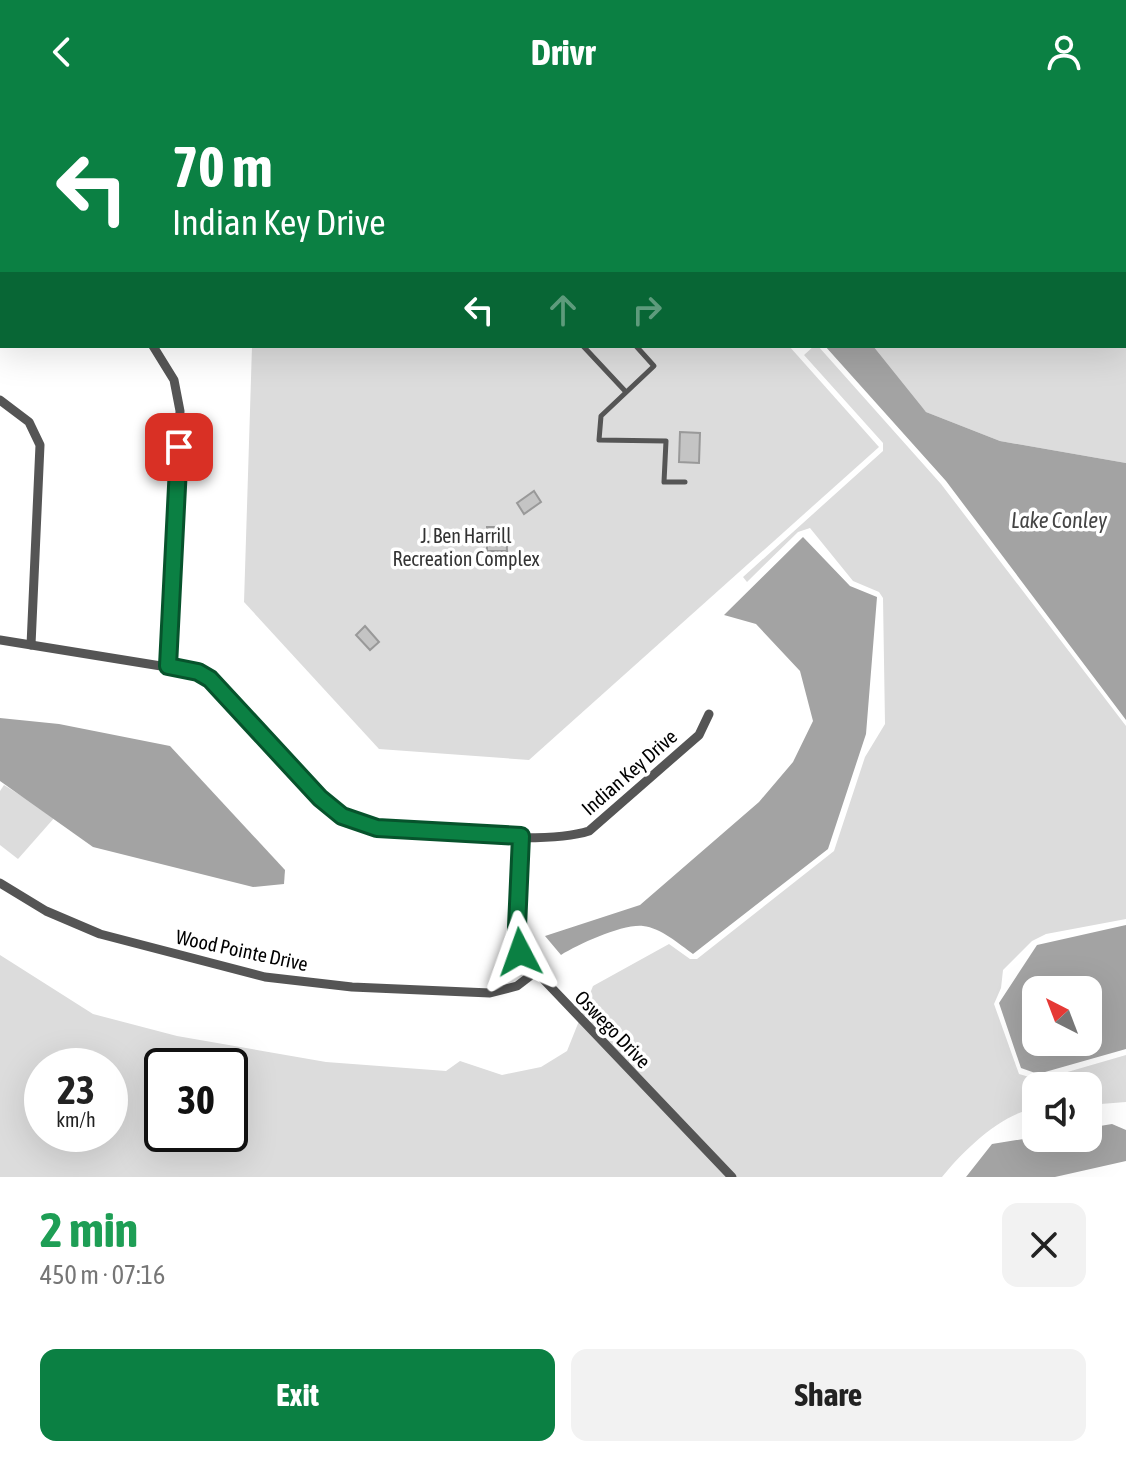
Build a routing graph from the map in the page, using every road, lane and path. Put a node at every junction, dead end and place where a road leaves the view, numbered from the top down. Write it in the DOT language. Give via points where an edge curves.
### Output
graph roads {
  1 [pos="154,348"];
  2 [pos="585,348"];
  3 [pos="638,348"];
  4 [pos="626,393"];
  5 [pos="0,400"];
  6 [pos="685,482"];
  7 [pos="0,640"];
  8 [pos="31,645"];
  9 [pos="168,666"];
  10 [pos="709,714"];
  11 [pos="521,836"];
  12 [pos="0,883"];
  13 [pos="534,973"];
  14 [pos="732,1177"];
  1 -- 9 [label="street" via="174,380 180,411"];
  2 -- 4 [label="lane"];
  3 -- 4 [label="lane" via="654,366"];
  4 -- 6 [label="lane" via="601,416 599,440 666,441 664,482"];
  5 -- 8 [label="street" via="29,422 40,445"];
  7 -- 8 [label="street, Indian Key Drive"];
  8 -- 9 [label="street, Indian Key Drive"];
  9 -- 11 [label="street, Indian Key Drive" via="210,679 342,816 377,828"];
  10 -- 11 [label="street, Indian Key Drive" via="699,735 601,825 572,837"];
  11 -- 13 [label="street, Oswego Drive" via="517,940"];
  12 -- 13 [label="street, Wood Pointe Drive" via="46,911 100,934 291,981 490,993 517,986"];
  13 -- 14 [label="street, Oswego Drive"];
}
